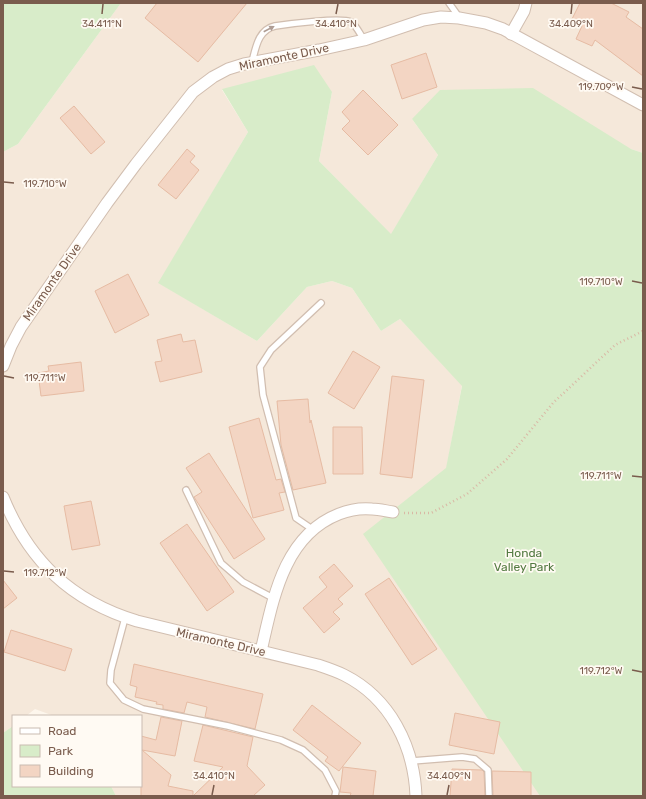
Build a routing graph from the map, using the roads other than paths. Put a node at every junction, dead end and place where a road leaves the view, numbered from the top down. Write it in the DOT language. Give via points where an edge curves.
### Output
graph roads {
  1 [pos="449,3"];
  2 [pos="526,3"];
  3 [pos="459,18"];
  4 [pos="511,34"];
  5 [pos="364,40"];
  6 [pos="252,62"];
  7 [pos="643,105"];
  8 [pos="321,303"];
  9 [pos="3,366"];
  10 [pos="186,490"];
  11 [pos="3,497"];
  12 [pos="393,512"];
  13 [pos="312,529"];
  14 [pos="273,598"];
  15 [pos="125,618"];
  16 [pos="261,651"];
  17 [pos="412,761"];
  18 [pos="335,796"];
  19 [pos="416,796"];
  20 [pos="489,796"];
  1 -- 3 [label="lane"];
  2 -- 4 [label="street"];
  3 -- 4 [label="street, Miramonte Drive" via="486,23"];
  3 -- 5 [label="street, Miramonte Drive" via="423,20"];
  4 -- 7 [label="street, Miramonte Drive"];
  5 -- 6 [label="street, Miramonte Drive"];
  6 -- 5 [label="lane, one-way" via="263,32 275,26 347,21 353,24"];
  6 -- 9 [label="street, Miramonte Drive" via="228,69 199,86 164,127 107,203 21,327"];
  8 -- 13 [label="lane" via="271,350 260,367 263,396 296,518"];
  10 -- 14 [label="lane" via="221,563 244,582"];
  11 -- 15 [label="street, Miramonte Drive" via="23,538 54,575 92,604"];
  12 -- 13 [label="street" via="371,508 346,512 328,518"];
  13 -- 14 [label="street" via="292,556"];
  14 -- 16 [label="street"];
  15 -- 16 [label="street, Miramonte Drive"];
  15 -- 18 [label="lane" via="110,683 124,700 143,710 228,726 281,740 303,750 325,770 336,791"];
  16 -- 17 [label="street, Miramonte Drive" via="318,665 344,675 360,685 375,697 398,726"];
  17 -- 19 [label="street, Miramonte Drive"];
  17 -- 20 [label="lane" via="462,757 475,759 488,770"];
}
